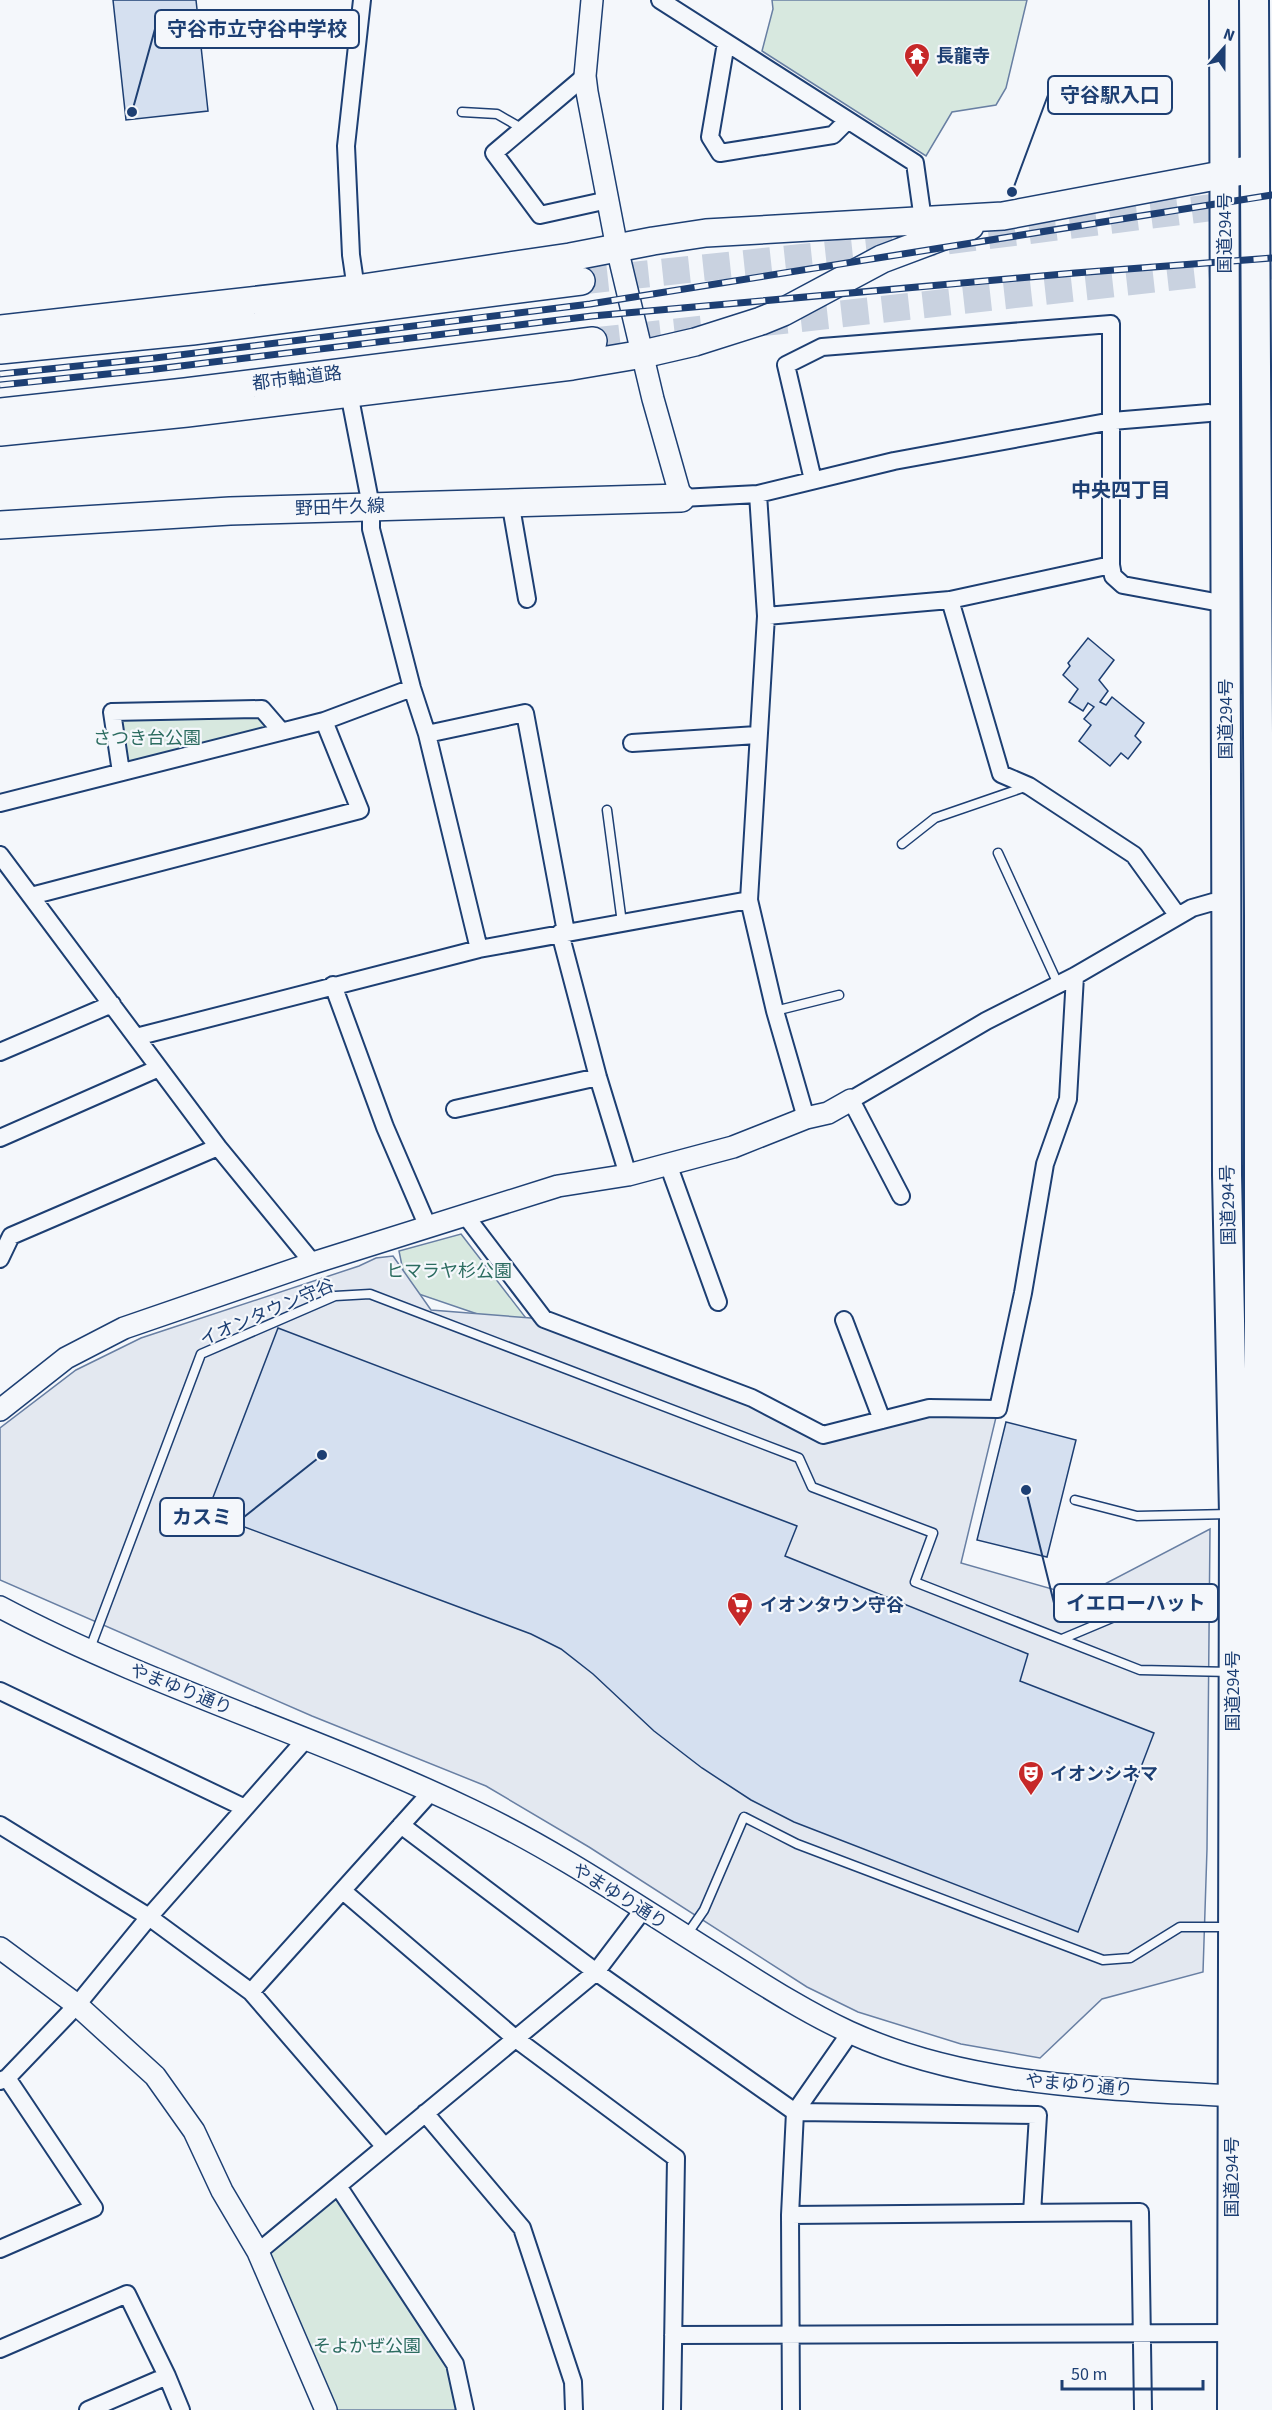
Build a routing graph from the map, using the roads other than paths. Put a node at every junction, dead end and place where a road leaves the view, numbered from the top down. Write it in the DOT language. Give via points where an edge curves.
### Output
graph roads {
  1 [pos="362,0"];
  2 [pos="592,0"];
  3 [pos="660,0"];
  4 [pos="1224,0"];
  5 [pos="1254,0"];
  6 [pos="726,43"];
  7 [pos="585,76"];
  8 [pos="462,112"];
  9 [pos="847,121"];
  10 [pos="523,129"];
  11 [pos="1253,169"];
  12 [pos="1225,175"];
  13 [pos="608,200"];
  14 [pos="1003,216"];
  15 [pos="923,220"];
  16 [pos="617,248"];
  17 [pos="581,281"];
  18 [pos="356,289"];
  19 [pos="0,329"];
  20 [pos="593,341"];
  21 [pos="0,350"];
  22 [pos="643,354"];
  23 [pos="349,393"];
  24 [pos="0,412"];
  25 [pos="1209,413"];
  26 [pos="1112,421"];
  27 [pos="0,432"];
  28 [pos="813,480"];
  29 [pos="758,494"];
  30 [pos="681,498"];
  31 [pos="510,501"];
  32 [pos="371,506"];
  33 [pos="0,525"];
  34 [pos="1111,565"];
  35 [pos="526,598"];
  36 [pos="950,600"];
  37 [pos="1226,604"];
  38 [pos="766,616"];
  39 [pos="412,688"];
  40 [pos="324,721"];
  41 [pos="281,731"];
  42 [pos="426,734"];
  43 [pos="757,735"];
  44 [pos="632,743"];
  45 [pos="121,772"];
  46 [pos="1029,786"];
  47 [pos="0,803"];
  48 [pos="607,810"];
  49 [pos="902,844"];
  50 [pos="998,853"];
  51 [pos="0,855"];
  52 [pos="31,896"];
  53 [pos="749,900"];
  54 [pos="1227,905"];
  55 [pos="1178,916"];
  56 [pos="1266,917"];
  57 [pos="622,923"];
  58 [pos="563,933"];
  59 [pos="479,949"];
  60 [pos="1075,975"];
  61 [pos="1058,984"];
  62 [pos="333,985"];
  63 [pos="839,995"];
  64 [pos="112,1004"];
  65 [pos="775,1011"];
  66 [pos="136,1037"];
  67 [pos="0,1052"];
  68 [pos="159,1068"];
  69 [pos="598,1077"];
  70 [pos="851,1100"];
  71 [pos="455,1109"];
  72 [pos="806,1118"];
  73 [pos="0,1138"];
  74 [pos="218,1147"];
  75 [pos="668,1164"];
  76 [pos="628,1175"];
  77 [pos="901,1196"];
  78 [pos="465,1215"];
  79 [pos="428,1227"];
  80 [pos="0,1259"];
  81 [pos="313,1263"];
  82 [pos="718,1302"];
  83 [pos="844,1320"];
  84 [pos="0,1410"];
  85 [pos="882,1420"];
  86 [pos="1254,1429"];
  87 [pos="1075,1500"];
  88 [pos="1234,1514"];
  89 [pos="0,1607"];
  90 [pos="1138,1607"];
  91 [pos="1062,1639"];
  92 [pos="89,1651"];
  93 [pos="1233,1672"];
  94 [pos="0,1692"];
  95 [pos="305,1740"];
  96 [pos="431,1792"];
  97 [pos="245,1808"];
  98 [pos="0,1825"];
  99 [pos="401,1825"];
  100 [pos="343,1891"];
  101 [pos="643,1910"];
  102 [pos="149,1917"];
  103 [pos="1233,1927"];
  104 [pos="686,1937"];
  105 [pos="0,1948"];
  106 [pos="596,1972"];
  107 [pos="251,1992"];
  108 [pos="77,2005"];
  109 [pos="850,2033"];
  110 [pos="516,2039"];
  111 [pos="4,2080"];
  112 [pos="1254,2104"];
  113 [pos="795,2112"];
  114 [pos="426,2114"];
  115 [pos="385,2147"];
  116 [pos="338,2186"];
  117 [pos="1032,2213"];
  118 [pos="790,2215"];
  119 [pos="0,2249"];
  120 [pos="258,2252"];
  121 [pos="1142,2333"];
  122 [pos="1232,2333"];
  123 [pos="791,2334"];
  124 [pos="673,2335"];
  125 [pos="0,2349"];
  126 [pos="167,2376"];
  127 [pos="1263,2395"];
  128 [pos="88,2410"];
  129 [pos="181,2410"];
  130 [pos="326,2410"];
  131 [pos="465,2410"];
  132 [pos="574,2410"];
  133 [pos="672,2410"];
  134 [pos="791,2410"];
  135 [pos="1143,2410"];
  136 [pos="1232,2410"];
  1 -- 18 [label="street" via="345,146"];
  2 -- 7 [label="street"];
  3 -- 6 [label="street"];
  4 -- 12 [label="highway, 国道294号"];
  5 -- 11 [label="highway, 国道294号"];
  6 -- 9 [label="street"];
  6 -- 9 [label="street" via="710,137 720,153 833,135"];
  7 -- 10 [label="street"];
  7 -- 13 [label="street"];
  8 -- 10 [label="lane" via="497,114"];
  9 -- 15 [label="street" via="915,163"];
  10 -- 13 [label="street" via="494,153 540,215"];
  11 -- 12 [label="main road"];
  11 -- 56 [label="highway, 国道294号"];
  12 -- 14 [label="main road"];
  12 -- 37 [label="highway, 国道294号"];
  13 -- 16 [label="street"];
  14 -- 15 [label="main road"];
  14 -- 22 [label="main road" via="882,259 761,321"];
  15 -- 16 [label="main road" via="727,231"];
  16 -- 18 [label="main road"];
  16 -- 22 [label="street"];
  17 -- 21 [label="main road" via="204,330"];
  18 -- 19 [label="main road"];
  20 -- 24 [label="main road, 都市軸道路"];
  22 -- 23 [label="main road"];
  22 -- 30 [label="street"];
  23 -- 27 [label="main road"];
  23 -- 32 [label="street"];
  25 -- 26 [label="street"];
  26 -- 28 [label="street"];
  26 -- 28 [label="street" via="1111,324 822,347 786,365"];
  26 -- 34 [label="street"];
  28 -- 29 [label="street"];
  29 -- 30 [label="street"];
  29 -- 38 [label="street"];
  30 -- 31 [label="main road, 野田牛久線"];
  31 -- 32 [label="main road, 野田牛久線"];
  31 -- 35 [label="street"];
  32 -- 33 [label="main road, 野田牛久線"];
  32 -- 39 [label="street" via="371,529"];
  34 -- 36 [label="street"];
  34 -- 37 [label="street" via="1113,576 1123,585"];
  36 -- 38 [label="street"];
  36 -- 46 [label="street" via="1000,774"];
  37 -- 54 [label="highway, 国道294号"];
  38 -- 43 [label="street"];
  39 -- 40 [label="street"];
  39 -- 42 [label="street"];
  40 -- 41 [label="street"];
  40 -- 52 [label="street" via="360,810"];
  41 -- 45 [label="street"];
  41 -- 45 [label="street" via="262,709 112,712"];
  42 -- 58 [label="street" via="525,713"];
  42 -- 59 [label="street"];
  43 -- 44 [label="street"];
  43 -- 53 [label="street"];
  45 -- 47 [label="street"];
  46 -- 49 [label="lane" via="935,818"];
  46 -- 55 [label="street" via="1134,855"];
  48 -- 57 [label="lane"];
  50 -- 61 [label="lane"];
  51 -- 52 [label="street"];
  52 -- 64 [label="street"];
  53 -- 57 [label="street"];
  53 -- 65 [label="street"];
  54 -- 55 [label="street" via="1213,902"];
  54 -- 56 [label="street"];
  54 -- 86 [label="highway, 国道294号" via="1227,1175"];
  55 -- 60 [label="street"];
  56 -- 86 [label="highway, 国道294号"];
  57 -- 58 [label="street"];
  58 -- 59 [label="street"];
  58 -- 69 [label="street"];
  59 -- 62 [label="street"];
  60 -- 61 [label="street"];
  60 -- 85 [label="street" via="1068,1099 1046,1164 998,1409 929,1408"];
  61 -- 70 [label="street"];
  62 -- 66 [label="street"];
  62 -- 79 [label="street" via="385,1127"];
  63 -- 65 [label="lane"];
  64 -- 66 [label="street"];
  64 -- 67 [label="street"];
  65 -- 72 [label="street"];
  66 -- 68 [label="street"];
  68 -- 73 [label="street"];
  68 -- 74 [label="street"];
  69 -- 71 [label="street"];
  69 -- 76 [label="street"];
  70 -- 72 [label="street" via="828,1113"];
  70 -- 77 [label="street"];
  72 -- 75 [label="street" via="733,1147"];
  74 -- 80 [label="street" via="11,1236"];
  74 -- 81 [label="street"];
  75 -- 76 [label="street"];
  75 -- 82 [label="street"];
  76 -- 78 [label="street" via="558,1186"];
  78 -- 79 [label="street"];
  78 -- 85 [label="street" via="544,1319 752,1398 824,1435"];
  79 -- 81 [label="street"];
  81 -- 84 [label="street" via="124,1328 66,1358"];
  83 -- 85 [label="street"];
  86 -- 88 [label="highway, 国道294号"];
  86 -- 112 [label="highway, 国道294号"];
  87 -- 88 [label="lane" via="1137,1516"];
  88 -- 93 [label="highway, 国道294号"];
  89 -- 92 [label="street, やまゆり通り"];
  90 -- 91 [label="lane"];
  91 -- 92 [label="lane, イオンタウン守谷" via="915,1582 933,1533 812,1487 798,1458 370,1294 335,1296 201,1354"];
  91 -- 93 [label="lane, イオンタウン守谷" via="1140,1670"];
  92 -- 95 [label="street, やまゆり通り"];
  93 -- 103 [label="highway, 国道294号"];
  94 -- 97 [label="street"];
  95 -- 96 [label="street, やまゆり通り"];
  95 -- 97 [label="street"];
  96 -- 99 [label="street"];
  96 -- 101 [label="street, やまゆり通り" via="520,1836"];
  97 -- 102 [label="street"];
  98 -- 102 [label="street"];
  99 -- 100 [label="street"];
  99 -- 106 [label="street"];
  100 -- 107 [label="street"];
  100 -- 110 [label="street"];
  101 -- 104 [label="street, やまゆり通り"];
  101 -- 106 [label="street"];
  102 -- 107 [label="street"];
  102 -- 108 [label="street"];
  103 -- 104 [label="lane" via="1180,1927 1130,1958 1103,1960 796,1844 744,1817 722,1873"];
  103 -- 112 [label="highway, 国道294号"];
  104 -- 109 [label="street, やまゆり通り"];
  105 -- 108 [label="street"];
  106 -- 110 [label="street"];
  106 -- 113 [label="street"];
  107 -- 115 [label="street"];
  108 -- 111 [label="street"];
  108 -- 120 [label="street" via="154,2076 194,2131 222,2191"];
  109 -- 112 [label="street, やまゆり通り" via="903,2052 1001,2077"];
  109 -- 113 [label="street"];
  110 -- 114 [label="street"];
  110 -- 124 [label="street" via="676,2158"];
  111 -- 119 [label="street" via="94,2208"];
  112 -- 122 [label="highway, 国道294号"];
  112 -- 127 [label="highway, 国道294号"];
  113 -- 117 [label="street" via="1038,2115"];
  113 -- 118 [label="street"];
  114 -- 115 [label="street"];
  114 -- 132 [label="street" via="522,2228 573,2382"];
  115 -- 116 [label="street"];
  116 -- 120 [label="street"];
  116 -- 131 [label="street" via="455,2364"];
  117 -- 118 [label="street"];
  117 -- 121 [label="street" via="1140,2212"];
  118 -- 123 [label="street"];
  120 -- 130 [label="street"];
  121 -- 122 [label="street"];
  121 -- 123 [label="street"];
  121 -- 135 [label="street"];
  122 -- 136 [label="highway, 国道294号"];
  123 -- 124 [label="street"];
  123 -- 134 [label="street"];
  124 -- 133 [label="street"];
  125 -- 126 [label="street" via="127,2294"];
  126 -- 128 [label="street"];
  126 -- 129 [label="street"];
}
